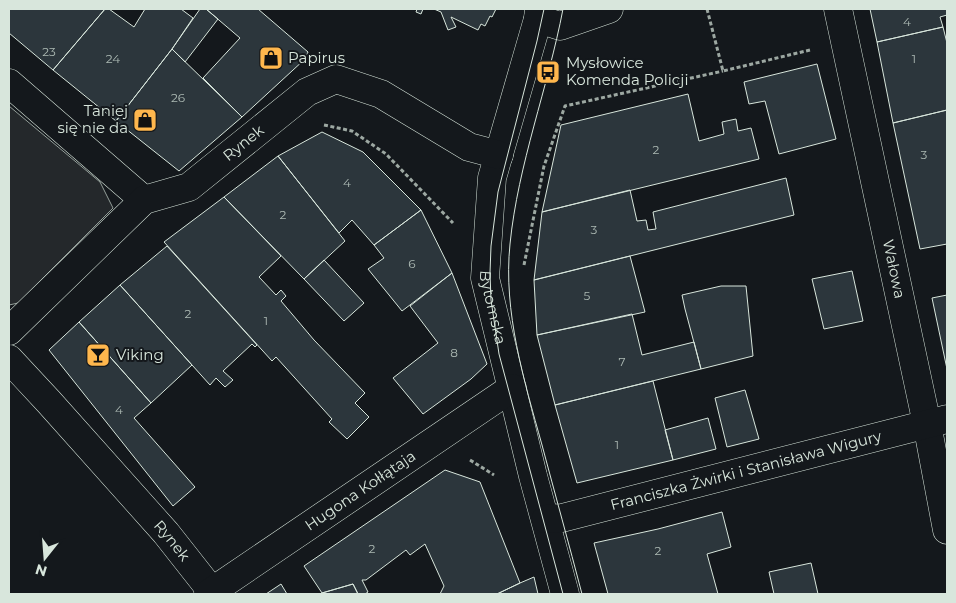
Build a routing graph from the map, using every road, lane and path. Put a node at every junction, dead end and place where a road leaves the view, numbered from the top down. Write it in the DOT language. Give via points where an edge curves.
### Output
graph roads {
  1 [pos="609,9"];
  2 [pos="707,9"];
  3 [pos="838,9"];
  4 [pos="539,14"];
  5 [pos="814,49"];
  6 [pos="723,71"];
  7 [pos="9,83"];
  8 [pos="315,123"];
  9 [pos="499,155"];
  10 [pos="144,200"];
  11 [pos="456,226"];
  12 [pos="524,265"];
  13 [pos="9,331"];
  14 [pos="9,359"];
  15 [pos="512,388"];
  16 [pos="937,421"];
  17 [pos="546,519"];
  18 [pos="947,530"];
  19 [pos="211,593"];
  20 [pos="565,594"];
  1 -- 4 [label="street" via="560,26"];
  2 -- 6 [label="path"];
  3 -- 16 [label="street, Wałowa"];
  4 -- 9 [label="street, Bytomska"];
  5 -- 6 [label="path"];
  6 -- 12 [label="path" via="565,106 544,166"];
  7 -- 10 [label="street"];
  8 -- 11 [label="path" via="352,131 386,154"];
  9 -- 10 [label="street, Rynek" via="469,147 381,94 336,79 307,92 189,186"];
  9 -- 15 [label="street, Bytomska" via="492,178 485,278"];
  10 -- 13 [label="street"];
  14 -- 19 [label="street, Rynek" via="166,533"];
  15 -- 17 [label="street, Bytomska"];
  15 -- 19 [label="street, Hugona Kołłątaja"];
  16 -- 17 [label="street, Franciszka Żwirki i Stanisława Wigury" via="562,518"];
  16 -- 18 [label="street, Wałowa"];
  17 -- 20 [label="street, Bytomska"];
}
